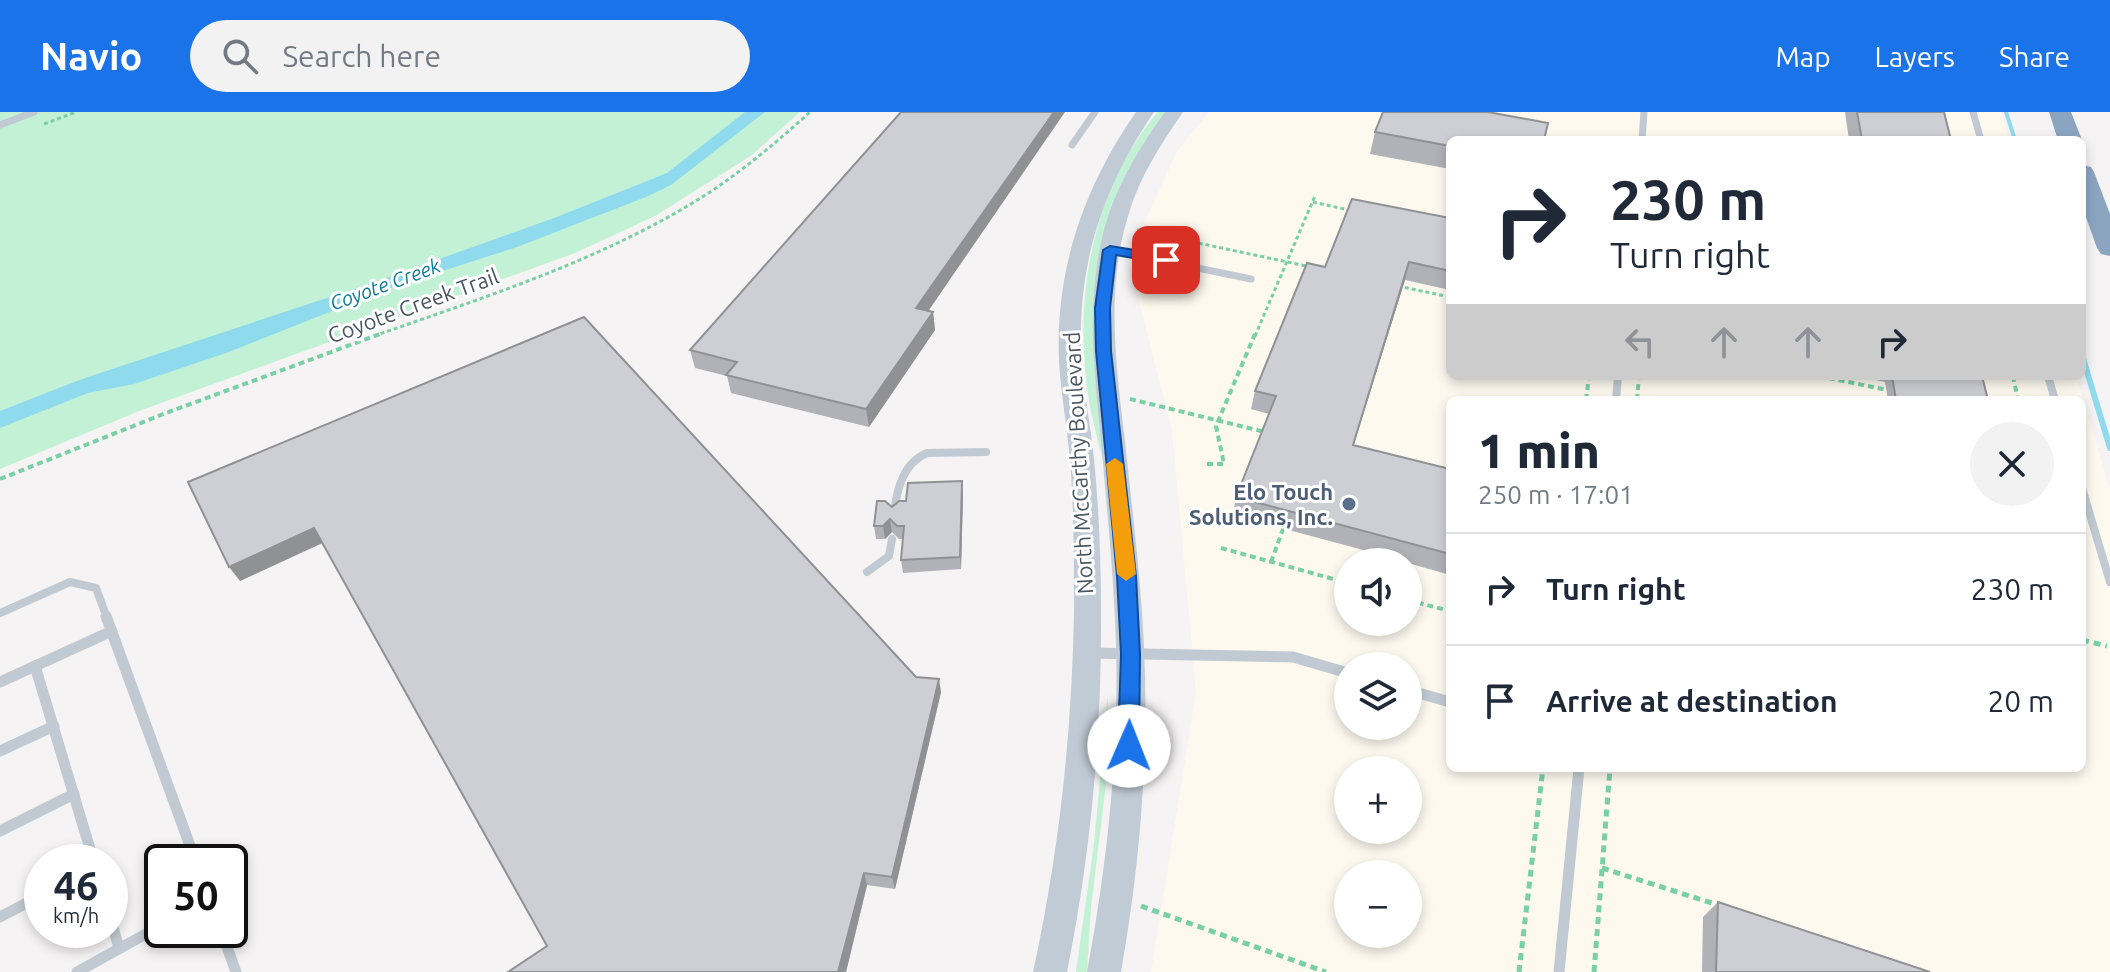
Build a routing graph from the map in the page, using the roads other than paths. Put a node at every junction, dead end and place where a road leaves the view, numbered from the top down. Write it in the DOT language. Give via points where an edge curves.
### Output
graph roads {
  1 [pos="34,112"];
  2 [pos="1095,112"];
  3 [pos="1145,112"];
  4 [pos="1174,112"];
  5 [pos="1644,112"];
  6 [pos="1973,112"];
  7 [pos="2060,112"];
  8 [pos="0,125"];
  9 [pos="1642,136"];
  10 [pos="1980,136"];
  11 [pos="2069,136"];
  12 [pos="1072,145"];
  13 [pos="2086,183"];
  14 [pos="2110,248"];
  15 [pos="1121,252"];
  16 [pos="1251,279"];
  17 [pos="986,452"];
  18 [pos="2086,501"];
  19 [pos="894,513"];
  20 [pos="892,539"];
  21 [pos="867,572"];
  22 [pos="2110,582"];
  23 [pos="0,613"];
  24 [pos="112,631"];
  25 [pos="1087,653"];
  26 [pos="1130,654"];
  27 [pos="35,666"];
  28 [pos="1334,669"];
  29 [pos="0,682"];
  30 [pos="1422,694"];
  31 [pos="1446,701"];
  32 [pos="54,726"];
  33 [pos="0,751"];
  34 [pos="1579,772"];
  35 [pos="74,794"];
  36 [pos="0,831"];
  37 [pos="89,844"];
  38 [pos="189,844"];
  39 [pos="24,904"];
  40 [pos="0,917"];
  41 [pos="119,948"];
  42 [pos="227,948"];
  43 [pos="77,972"];
  44 [pos="236,972"];
  45 [pos="1050,972"];
  46 [pos="1104,972"];
  47 [pos="1559,972"];
  1 -- 8 [label="lane"];
  2 -- 12 [label="lane"];
  3 -- 25 [label="main road, North McCarthy Boulevard" via="1096,192 1081,238 1070,307 1083,476"];
  4 -- 15 [label="main road, North McCarthy Boulevard" via="1125,196"];
  5 -- 9 [label="lane"];
  6 -- 10 [label="lane"];
  7 -- 11 [label="highway"];
  13 -- 14 [label="highway"];
  15 -- 16 [label="lane"];
  15 -- 26 [label="main road, North McCarthy Boulevard" via="1103,308"];
  17 -- 19 [label="lane" via="918,457 898,487"];
  18 -- 22 [label="lane"];
  20 -- 21 [label="lane" via="889,556"];
  23 -- 24 [label="lane" via="70,582 96,588"];
  24 -- 27 [label="lane"];
  24 -- 38 [label="lane"];
  25 -- 26 [label="lane"];
  25 -- 45 [label="main road, North McCarthy Boulevard" via="1074,834"];
  26 -- 28 [label="lane" via="1293,657"];
  26 -- 46 [label="main road, North McCarthy Boulevard" via="1117,896"];
  27 -- 29 [label="lane"];
  27 -- 32 [label="lane"];
  30 -- 31 [label="lane"];
  32 -- 33 [label="lane"];
  32 -- 35 [label="lane"];
  34 -- 47 [label="lane"];
  35 -- 36 [label="lane"];
  35 -- 37 [label="lane"];
  39 -- 40 [label="lane"];
  41 -- 43 [label="lane"];
  42 -- 44 [label="lane"];
}
